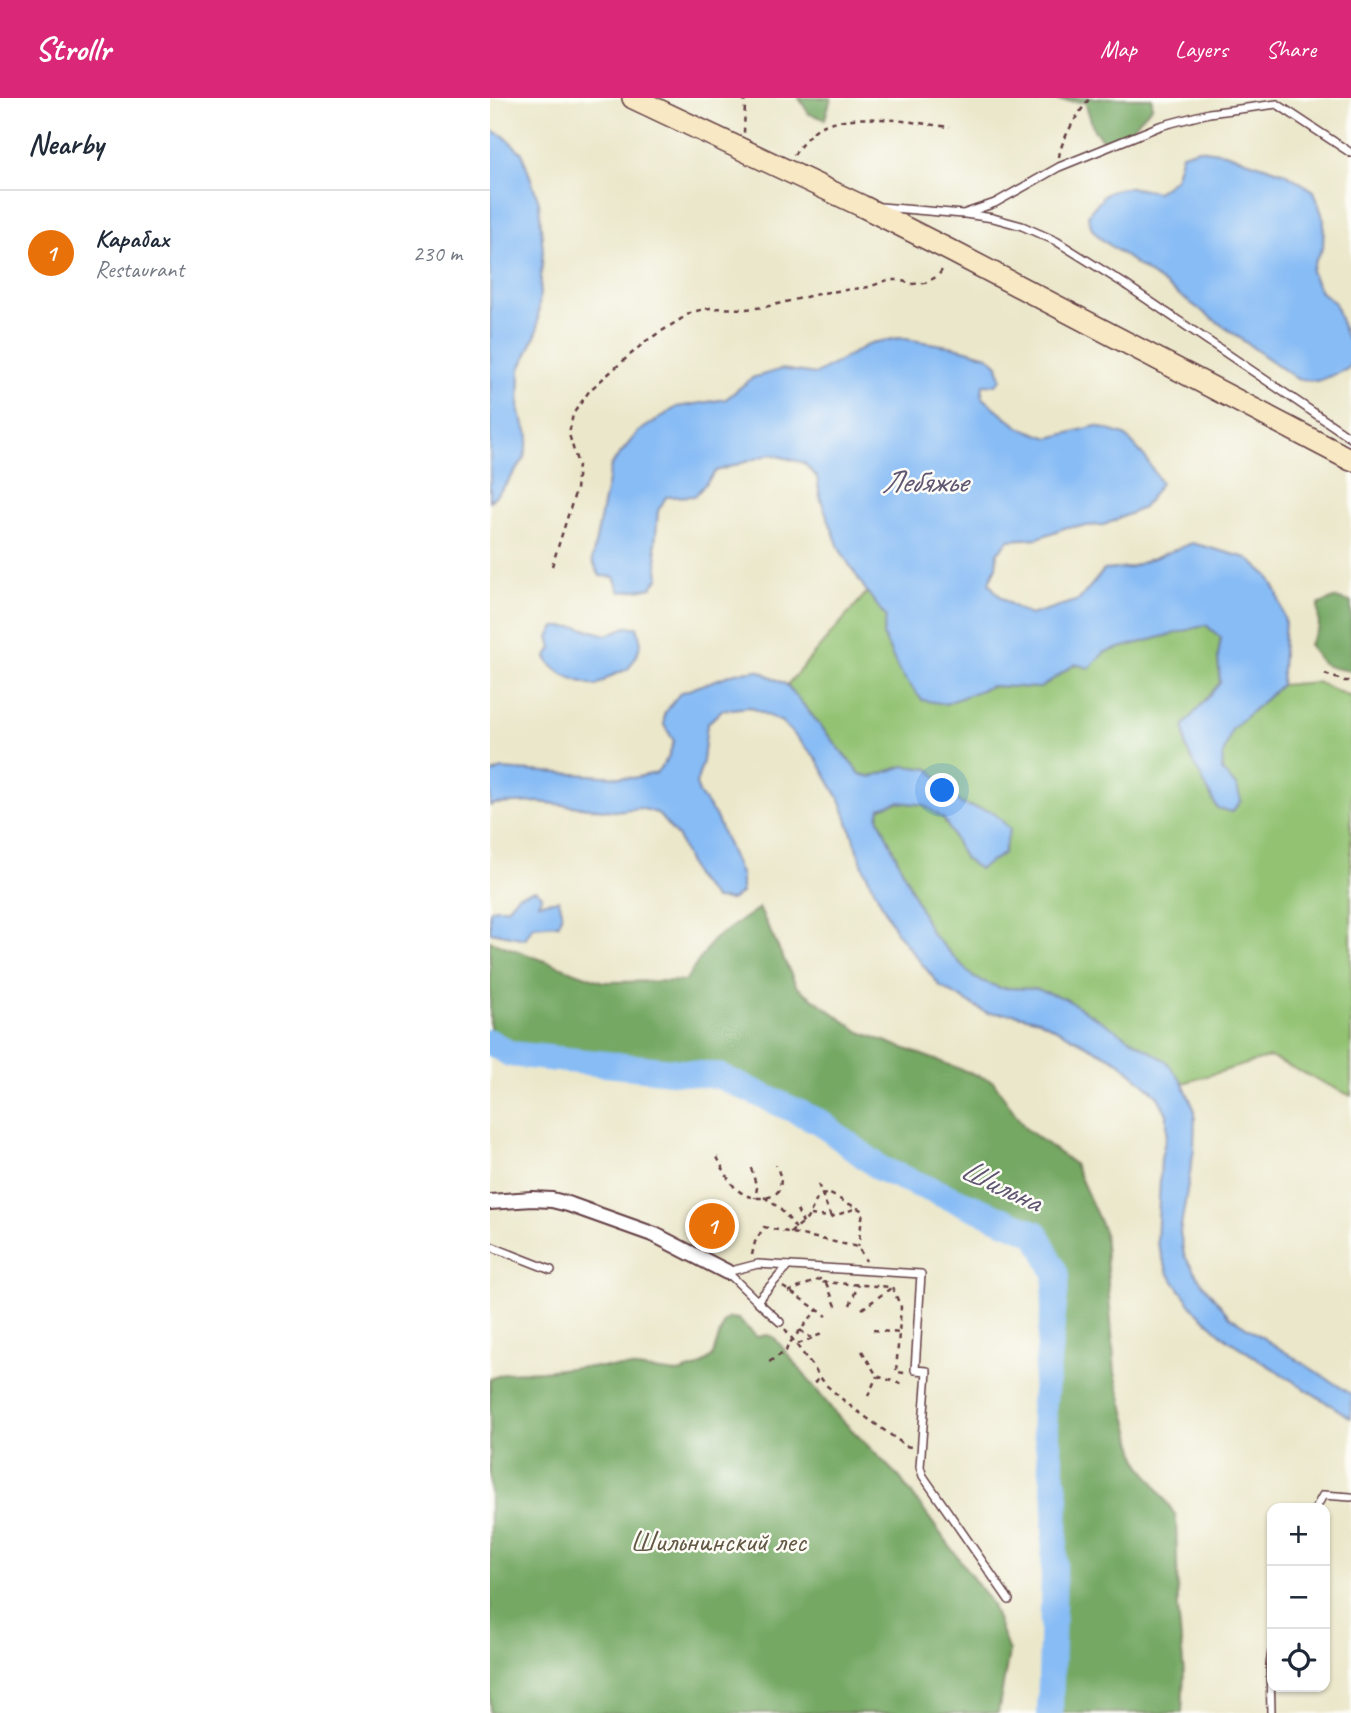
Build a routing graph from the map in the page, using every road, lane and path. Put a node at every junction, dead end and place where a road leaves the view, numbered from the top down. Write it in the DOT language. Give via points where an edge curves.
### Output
graph roads {
  1 [pos="633,98"];
  2 [pos="743,98"];
  3 [pos="1090,98"];
  4 [pos="950,127"];
  5 [pos="743,150"];
  6 [pos="1351,153"];
  7 [pos="1059,167"];
  8 [pos="785,169"];
  9 [pos="862,205"];
  10 [pos="963,214"];
  11 [pos="953,252"];
  12 [pos="1351,438"];
  13 [pos="1351,460"];
  14 [pos="552,566"];
  15 [pos="1325,674"];
  16 [pos="1351,681"];
  17 [pos="717,1157"];
  18 [pos="776,1165"];
  19 [pos="751,1168"];
  20 [pos="818,1184"];
  21 [pos="823,1195"];
  22 [pos="764,1197"];
  23 [pos="755,1198"];
  24 [pos="490,1202"];
  25 [pos="816,1203"];
  26 [pos="827,1206"];
  27 [pos="857,1208"];
  28 [pos="797,1210"];
  29 [pos="849,1211"];
  30 [pos="810,1215"];
  31 [pos="834,1217"];
  32 [pos="851,1217"];
  33 [pos="803,1223"];
  34 [pos="796,1229"];
  35 [pos="790,1233"];
  36 [pos="490,1246"];
  37 [pos="858,1247"];
  38 [pos="750,1266"];
  39 [pos="788,1266"];
  40 [pos="551,1270"];
  41 [pos="870,1271"];
  42 [pos="727,1272"];
  43 [pos="776,1280"];
  44 [pos="827,1283"];
  45 [pos="858,1285"];
  46 [pos="892,1287"];
  47 [pos="788,1292"];
  48 [pos="757,1301"];
  49 [pos="850,1305"];
  50 [pos="837,1308"];
  51 [pos="862,1309"];
  52 [pos="817,1310"];
  53 [pos="827,1316"];
  54 [pos="780,1322"];
  55 [pos="800,1330"];
  56 [pos="873,1330"];
  57 [pos="824,1333"];
  58 [pos="899,1333"];
  59 [pos="810,1338"];
  60 [pos="793,1339"];
  61 [pos="797,1344"];
  62 [pos="862,1351"];
  63 [pos="769,1362"];
  64 [pos="915,1370"];
  65 [pos="896,1372"];
  66 [pos="877,1376"];
  67 [pos="821,1377"];
  68 [pos="895,1381"];
  69 [pos="814,1383"];
  70 [pos="904,1385"];
  71 [pos="868,1395"];
  72 [pos="921,1447"];
  73 [pos="1351,1497"];
  74 [pos="1319,1503"];
  75 [pos="1009,1600"];
  76 [pos="1271,1692"];
  77 [pos="1271,1713"];
  1 -- 5 [label="street"];
  2 -- 5 [label="path"];
  3 -- 7 [label="path" via="1060,149"];
  4 -- 8 [label="path" via="871,118 841,120 819,128 803,142"];
  5 -- 8 [label="street"];
  6 -- 7 [label="lane" via="1277,104 1209,113 1160,126"];
  7 -- 10 [label="lane" via="995,203"];
  8 -- 9 [label="street"];
  9 -- 10 [label="lane"];
  9 -- 11 [label="street"];
  10 -- 12 [label="lane" via="1022,226 1056,241"];
  11 -- 13 [label="street"];
  11 -- 14 [label="path" via="938,276 925,283 888,280 765,307 710,308 692,312 646,341 590,390 573,414 569,434 578,465 576,490"];
  15 -- 16 [label="path"];
  17 -- 23 [label="path" via="738,1191"];
  18 -- 22 [label="path" via="781,1185 777,1193"];
  19 -- 23 [label="path"];
  20 -- 21 [label="path"];
  21 -- 25 [label="path"];
  21 -- 26 [label="path"];
  21 -- 27 [label="path" via="828,1193"];
  22 -- 23 [label="path"];
  22 -- 34 [label="path" via="778,1206"];
  24 -- 42 [label="street" via="532,1199 568,1204 655,1235"];
  25 -- 26 [label="path"];
  25 -- 30 [label="path"];
  26 -- 31 [label="path"];
  27 -- 29 [label="path"];
  27 -- 37 [label="path" via="863,1211"];
  28 -- 33 [label="path"];
  29 -- 31 [label="path"];
  29 -- 32 [label="path"];
  30 -- 31 [label="path"];
  30 -- 33 [label="path"];
  33 -- 34 [label="path"];
  34 -- 35 [label="path"];
  35 -- 37 [label="path"];
  35 -- 38 [label="path" via="764,1227"];
  36 -- 40 [label="lane"];
  37 -- 41 [label="path"];
  38 -- 39 [label="lane"];
  38 -- 42 [label="lane"];
  39 -- 41 [label="lane"];
  39 -- 43 [label="lane"];
  41 -- 64 [label="lane" via="921,1274"];
  42 -- 48 [label="lane"];
  43 -- 47 [label="path"];
  43 -- 48 [label="lane"];
  44 -- 45 [label="path"];
  44 -- 47 [label="path" via="820,1279"];
  44 -- 50 [label="path"];
  45 -- 46 [label="path"];
  45 -- 49 [label="path"];
  46 -- 51 [label="path"];
  46 -- 58 [label="path" via="901,1307"];
  47 -- 52 [label="path"];
  48 -- 54 [label="lane"];
  52 -- 53 [label="path"];
  52 -- 55 [label="path"];
  54 -- 60 [label="path"];
  55 -- 59 [label="path"];
  55 -- 60 [label="path"];
  56 -- 58 [label="path"];
  57 -- 59 [label="path"];
  58 -- 65 [label="path"];
  59 -- 61 [label="path"];
  60 -- 61 [label="path"];
  60 -- 63 [label="path" via="786,1351"];
  61 -- 67 [label="path"];
  62 -- 66 [label="path"];
  64 -- 65 [label="path"];
  64 -- 72 [label="lane" via="927,1371"];
  65 -- 68 [label="path"];
  66 -- 68 [label="path"];
  66 -- 71 [label="path"];
  67 -- 69 [label="path"];
  67 -- 72 [label="path" via="849,1405 906,1446"];
  68 -- 70 [label="path"];
  72 -- 75 [label="lane" via="923,1476"];
  73 -- 74 [label="lane" via="1323,1495"];
  76 -- 77 [label="lane"];
}
